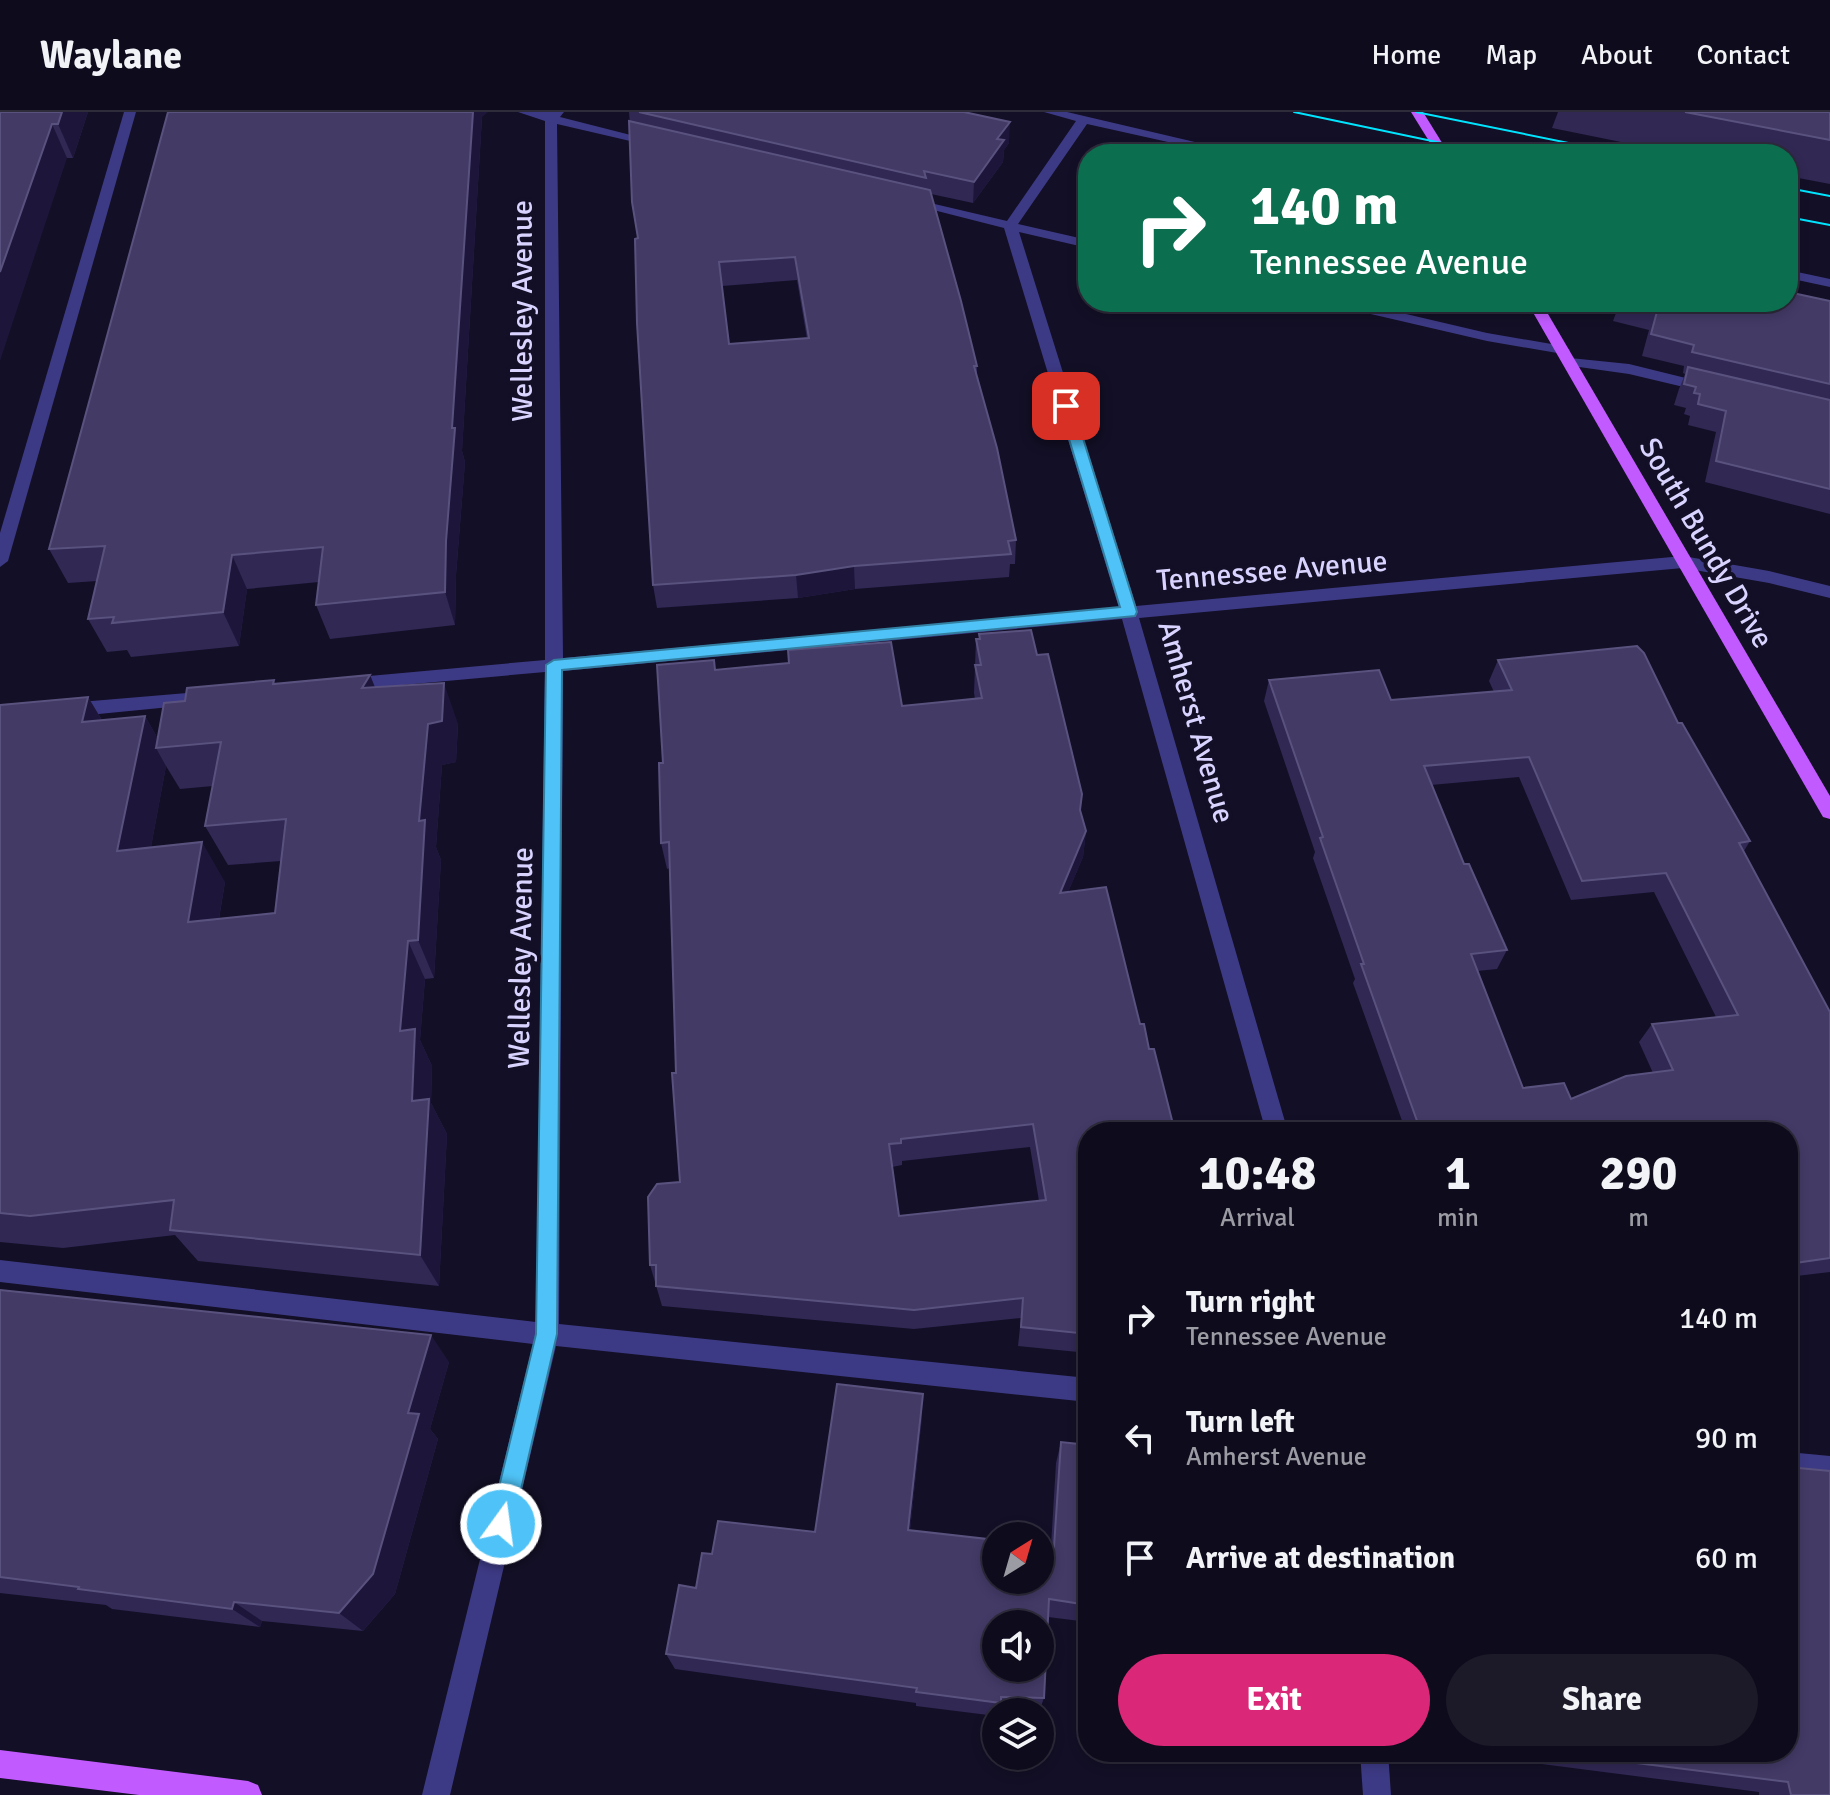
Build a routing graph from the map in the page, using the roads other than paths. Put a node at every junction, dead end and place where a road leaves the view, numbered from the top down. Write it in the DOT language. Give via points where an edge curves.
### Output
graph roads {
  1 [pos="130,112"];
  2 [pos="524,112"];
  3 [pos="1050,112"];
  4 [pos="1417,112"];
  5 [pos="554,115"];
  6 [pos="1083,120"];
  7 [pos="1194,144"];
  8 [pos="1437,144"];
  9 [pos="668,146"];
  10 [pos="901,201"];
  11 [pos="1010,226"];
  12 [pos="1078,242"];
  13 [pos="1798,276"];
  14 [pos="1830,283"];
  15 [pos="1380,312"];
  16 [pos="1540,312"];
  17 [pos="1567,356"];
  18 [pos="1722,391"];
  19 [pos="0,561"];
  20 [pos="1683,562"];
  21 [pos="1830,592"];
  22 [pos="1129,612"];
  23 [pos="554,665"];
  24 [pos="334,685"];
  25 [pos="224,696"];
  26 [pos="51,712"];
  27 [pos="1830,812"];
  28 [pos="1274,1122"];
  29 [pos="0,1271"];
  30 [pos="547,1334"];
  31 [pos="1078,1389"];
  32 [pos="1798,1465"];
  33 [pos="1830,1468"];
  34 [pos="1375,1762"];
  35 [pos="0,1764"];
  36 [pos="248,1795"];
  37 [pos="436,1795"];
  38 [pos="1377,1795"];
  1 -- 19 [label="street"];
  2 -- 5 [label="street"];
  3 -- 6 [label="street"];
  4 -- 8 [label="main road"];
  5 -- 9 [label="street"];
  5 -- 23 [label="street, Wellesley Avenue"];
  6 -- 7 [label="street"];
  6 -- 11 [label="street"];
  10 -- 11 [label="street"];
  11 -- 12 [label="street"];
  11 -- 22 [label="street, Amherst Avenue"];
  13 -- 14 [label="street"];
  15 -- 17 [label="street"];
  16 -- 17 [label="main road, South Bundy Drive"];
  17 -- 18 [label="street"];
  17 -- 20 [label="main road, South Bundy Drive"];
  20 -- 21 [label="street, Tennessee Avenue"];
  20 -- 22 [label="street, Tennessee Avenue"];
  20 -- 27 [label="main road, South Bundy Drive"];
  22 -- 23 [label="street, Tennessee Avenue"];
  22 -- 28 [label="street, Amherst Avenue"];
  23 -- 24 [label="street, Tennessee Avenue"];
  23 -- 30 [label="street, Wellesley Avenue"];
  25 -- 26 [label="street"];
  29 -- 30 [label="street"];
  30 -- 31 [label="street"];
  30 -- 37 [label="street, Wellesley Avenue"];
  32 -- 33 [label="street"];
  34 -- 38 [label="street"];
  35 -- 36 [label="main road"];
}
